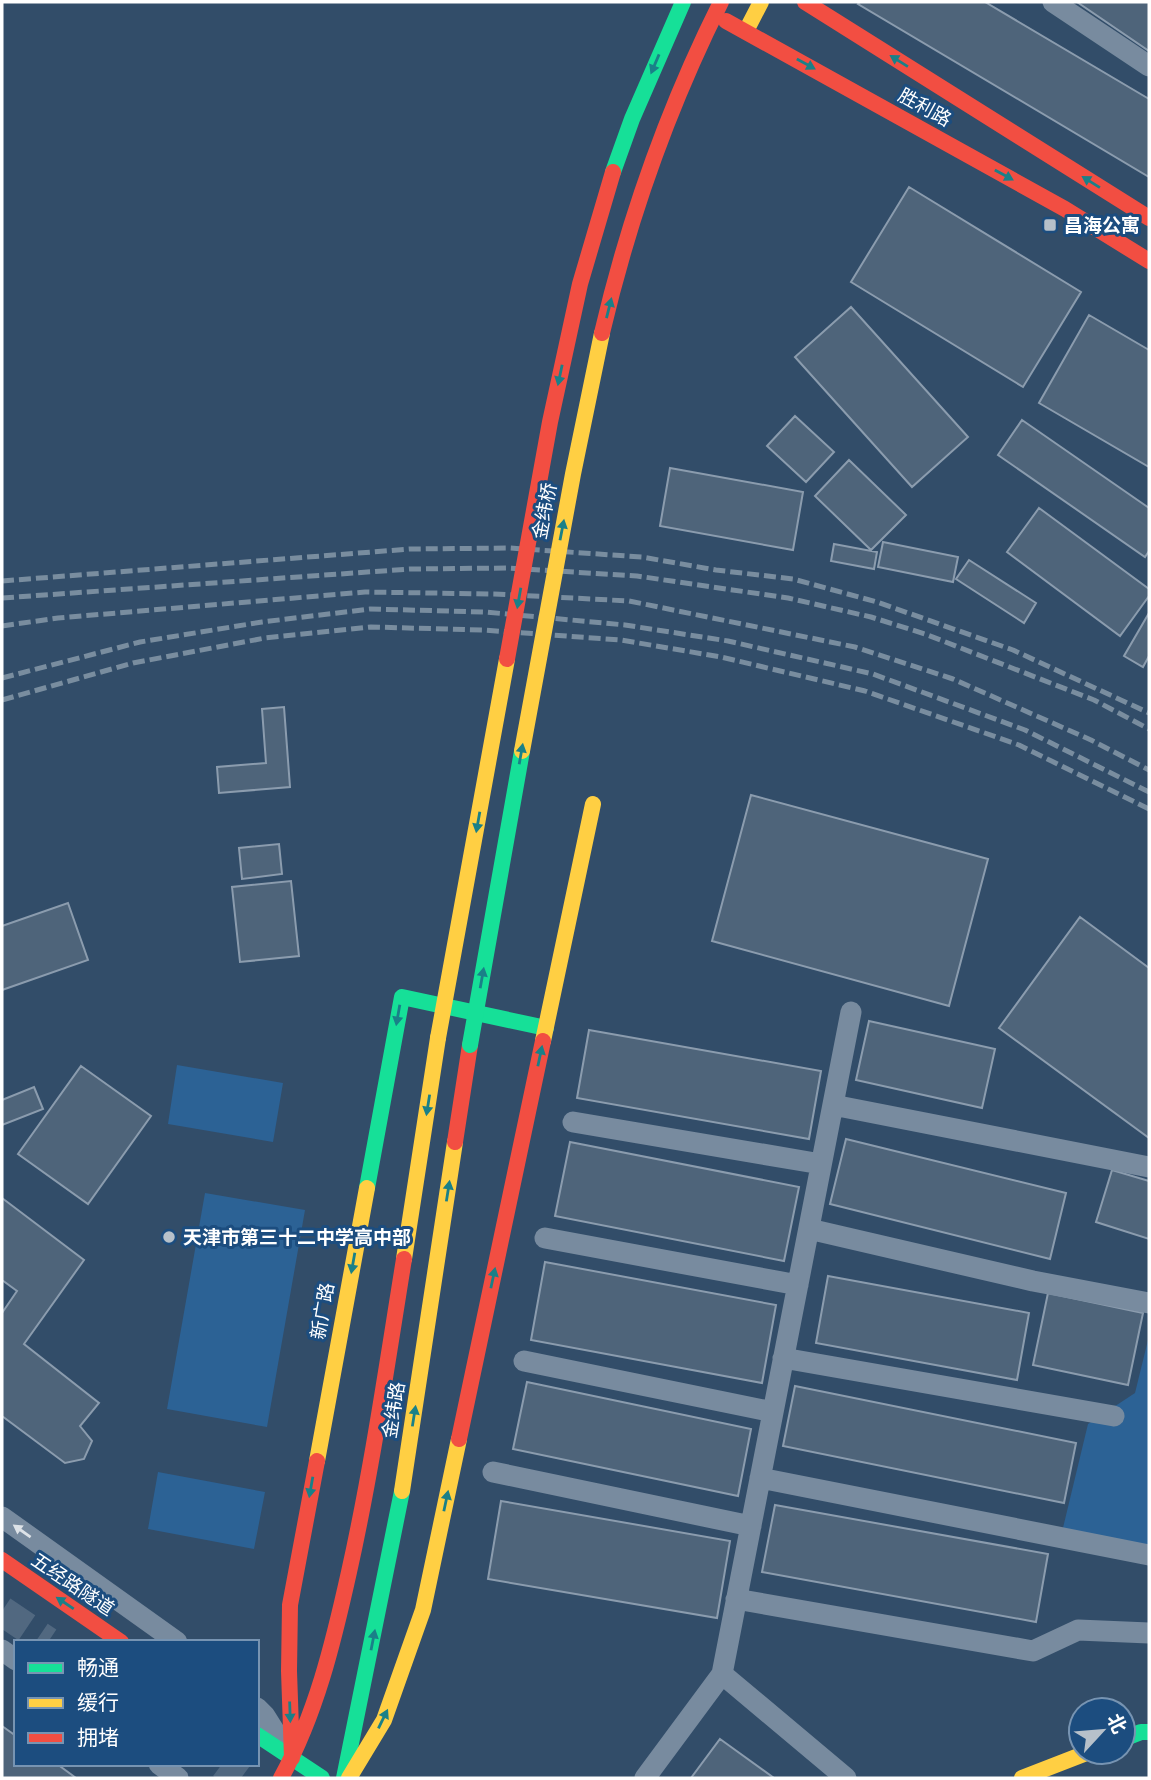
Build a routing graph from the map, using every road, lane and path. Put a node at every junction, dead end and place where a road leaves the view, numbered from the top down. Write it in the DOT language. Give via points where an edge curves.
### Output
graph roads {
  1 [pos="675,2"];
  2 [pos="721,2"];
  3 [pos="761,2"];
  4 [pos="805,2"];
  5 [pos="1053,2"];
  6 [pos="693,7"];
  7 [pos="746,31"];
  8 [pos="1149,66"];
  9 [pos="1149,218"];
  10 [pos="1149,261"];
  11 [pos="593,804"];
  12 [pos="851,1012"];
  13 [pos="546,1028"];
  14 [pos="438,1038"];
  15 [pos="470,1045"];
  16 [pos="833,1105"];
  17 [pos="573,1122"];
  18 [pos="821,1164"];
  19 [pos="1149,1167"];
  20 [pos="809,1229"];
  21 [pos="545,1238"];
  22 [pos="798,1285"];
  23 [pos="1149,1303"];
  24 [pos="783,1358"];
  25 [pos="524,1361"];
  26 [pos="773,1412"];
  27 [pos="1114,1416"];
  28 [pos="493,1472"];
  29 [pos="760,1478"];
  30 [pos="2,1517"];
  31 [pos="751,1526"];
  32 [pos="1149,1555"];
  33 [pos="2,1560"];
  34 [pos="736,1599"];
  35 [pos="1149,1633"];
  36 [pos="118,1640"];
  37 [pos="174,1640"];
  38 [pos="722,1674"];
  39 [pos="259,1710"];
  40 [pos="259,1736"];
  41 [pos="292,1758"];
  42 [pos="1067,1761"];
  43 [pos="162,1766"];
  44 [pos="178,1778"];
  45 [pos="281,1778"];
  46 [pos="321,1778"];
  47 [pos="347,1778"];
  48 [pos="645,1778"];
  49 [pos="846,1778"];
  50 [pos="1023,1778"];
  1 -- 6 [label="main road, 胜利路"];
  15 -- 2 [label="main road, 金纬桥, one-way, bridge" via="527,717 600,345 643,188 682,85"];
  3 -- 7 [label="main road"];
  9 -- 4 [label="main road, 胜利路, one-way"];
  5 -- 8 [label="street"];
  6 -- 7 [label="main road, 胜利路"];
  6 -- 14 [label="main road, 金纬桥, one-way, bridge" via="632,119 580,284 550,422"];
  7 -- 10 [label="main road, 胜利路, one-way" via="1065,209"];
  11 -- 13 [label="main road"];
  12 -- 16 [label="street"];
  13 -- 41 [label="main road, 新广路, one-way" via="402,997 290,1605"];
  47 -- 13 [label="main road, one-way" via="384,1720 423,1610"];
  14 -- 41 [label="main road, 金纬路, one-way" via="369,1483 333,1645"];
  47 -- 15 [label="main road, 金纬路, one-way" via="402,1493"];
  16 -- 18 [label="street"];
  16 -- 19 [label="street"];
  17 -- 18 [label="street"];
  18 -- 20 [label="street"];
  20 -- 22 [label="street"];
  20 -- 23 [label="street"];
  21 -- 22 [label="street"];
  22 -- 24 [label="street"];
  24 -- 26 [label="street"];
  24 -- 27 [label="street"];
  25 -- 26 [label="street"];
  26 -- 29 [label="street"];
  28 -- 31 [label="street"];
  29 -- 31 [label="street"];
  29 -- 32 [label="street"];
  37 -- 30 [label="street, one-way"];
  31 -- 34 [label="street"];
  36 -- 33 [label="main road, 五经路隧道, one-way"];
  34 -- 35 [label="street" via="1033,1651 1078,1630"];
  34 -- 38 [label="street"];
  38 -- 48 [label="street"];
  38 -- 49 [label="street"];
  39 -- 41 [label="street"];
  40 -- 41 [label="main road"];
  41 -- 45 [label="main road"];
  41 -- 46 [label="main road"];
  42 -- 50 [label="main road"];
  43 -- 44 [label="street"];
}
